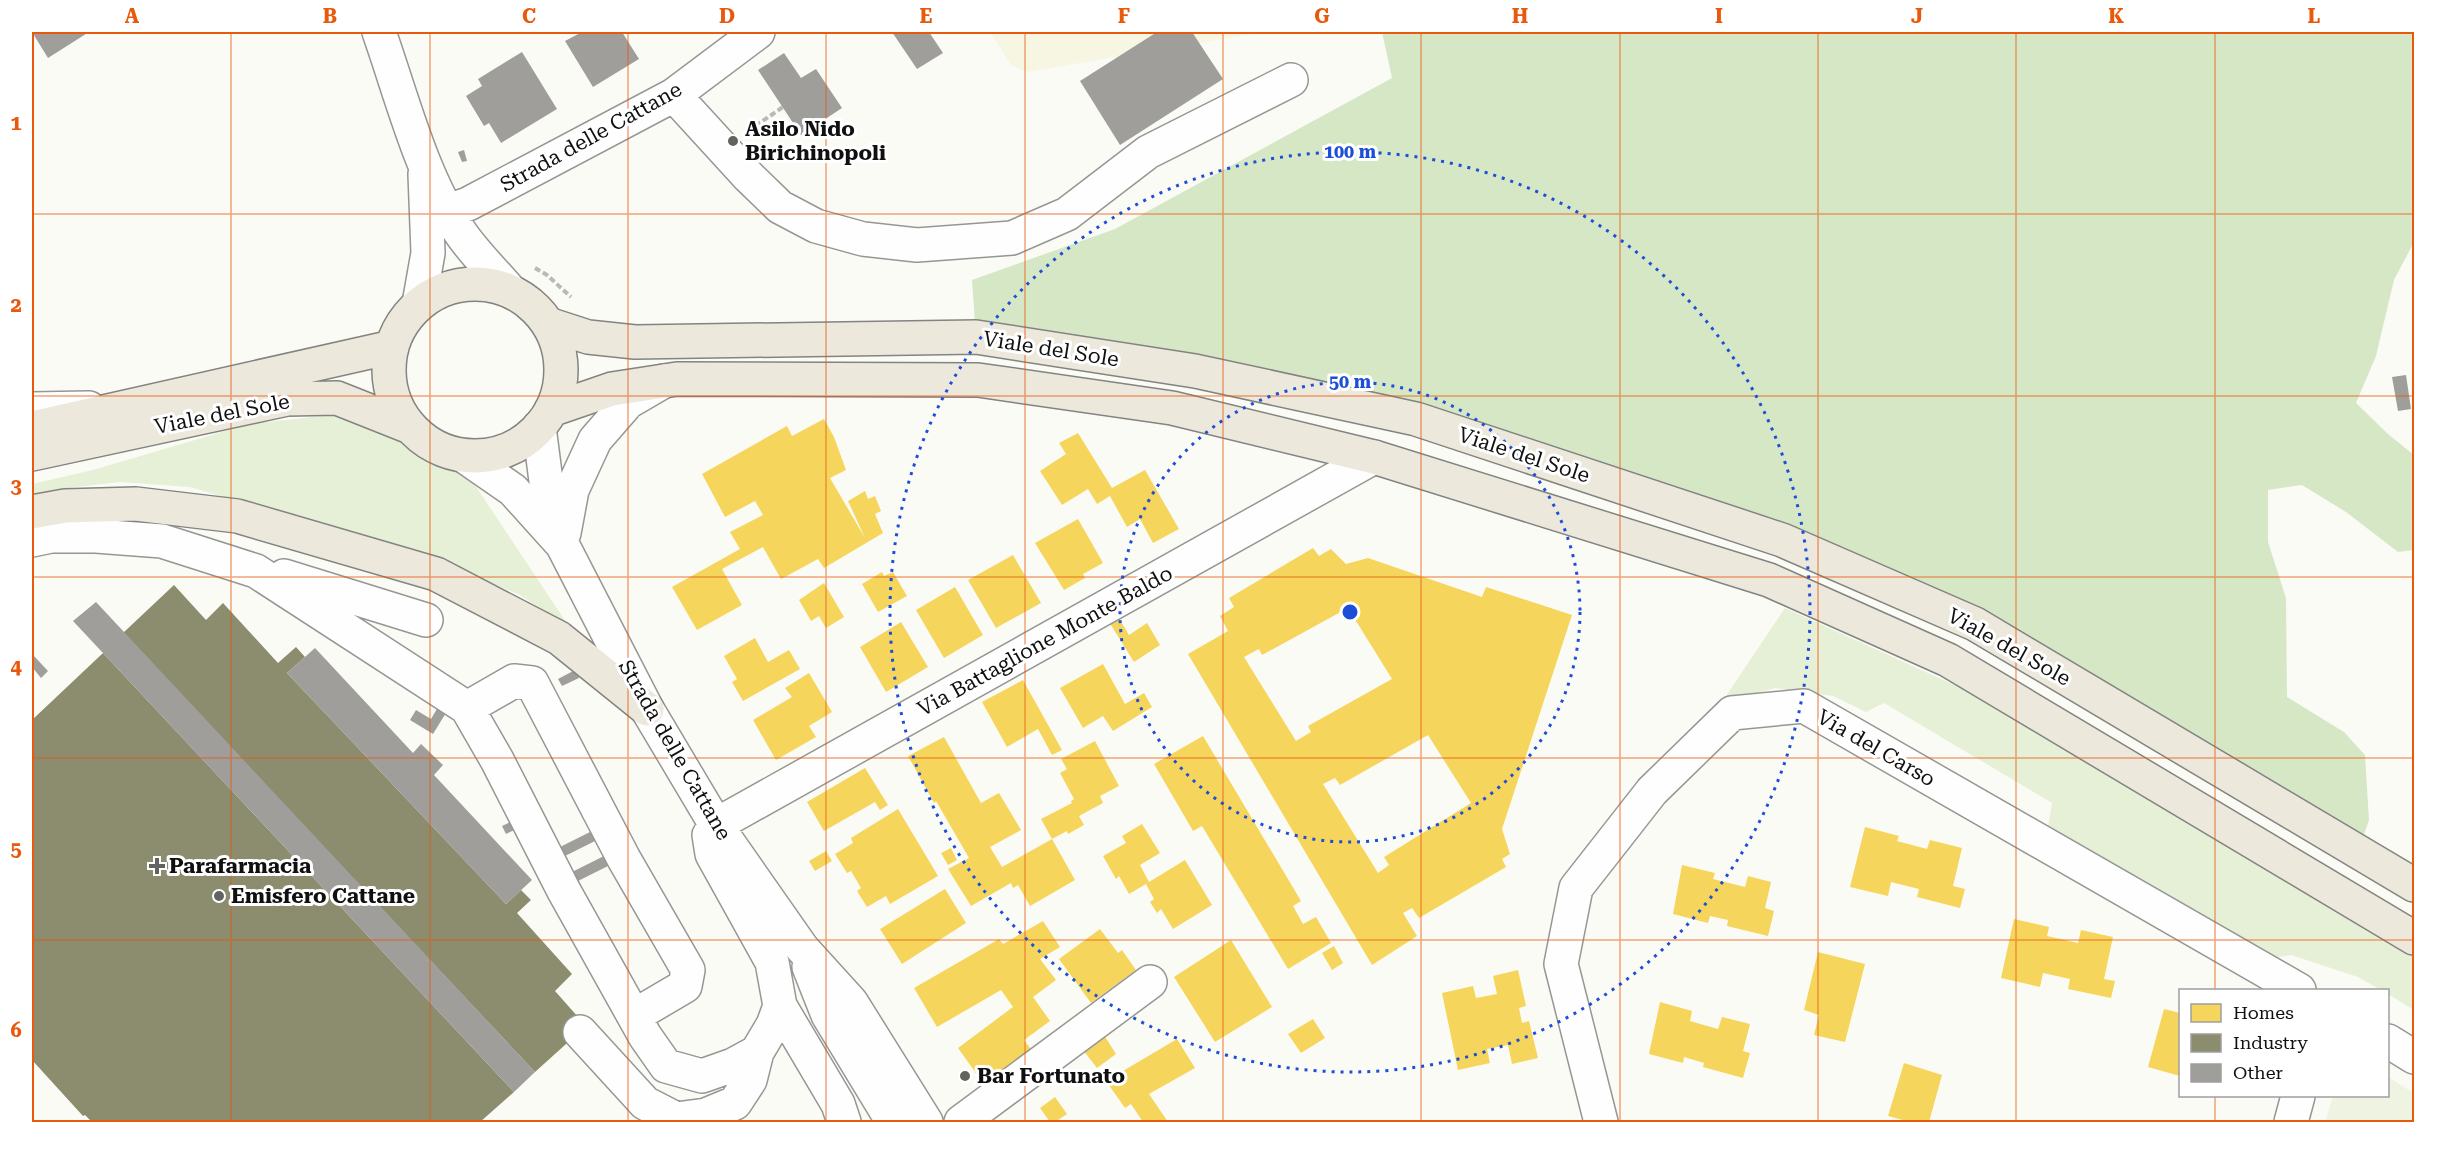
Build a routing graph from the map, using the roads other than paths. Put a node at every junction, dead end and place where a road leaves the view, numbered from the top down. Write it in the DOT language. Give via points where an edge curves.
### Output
graph roads {
  1 [pos="379,32"];
  2 [pos="758,32"];
  3 [pos="1291,80"];
  4 [pos="674,95"];
  5 [pos="424,162"];
  6 [pos="448,211"];
  7 [pos="510,291"];
  8 [pos="419,304"];
  9 [pos="548,324"];
  10 [pos="392,347"];
  11 [pos="666,380"];
  12 [pos="126,407"];
  13 [pos="32,409"];
  14 [pos="545,419"];
  15 [pos="410,427"];
  16 [pos="32,428"];
  17 [pos="32,454"];
  18 [pos="464,456"];
  19 [pos="1374,457"];
  20 [pos="32,512"];
  21 [pos="32,540"];
  22 [pos="562,544"];
  23 [pos="256,571"];
  24 [pos="426,620"];
  25 [pos="467,708"];
  26 [pos="648,709"];
  27 [pos="716,825"];
  28 [pos="2415,885"];
  29 [pos="2415,938"];
  30 [pos="802,948"];
  31 [pos="1150,982"];
  32 [pos="2297,989"];
  33 [pos="780,1006"];
  34 [pos="634,1016"];
  35 [pos="580,1032"];
  36 [pos="2389,1042"];
  37 [pos="757,1052"];
  38 [pos="2415,1057"];
  39 [pos="2297,1097"];
  40 [pos="844,1122"];
  41 [pos="893,1122"];
  42 [pos="926,1122"];
  43 [pos="961,1122"];
  44 [pos="1601,1122"];
  45 [pos="2291,1122"];
  1 -- 5 [label="street"];
  2 -- 4 [label="street, Strada delle Cattane"];
  3 -- 4 [label="street" via="1148,152 1067,214 1012,238 917,245 863,239 816,226 780,207"];
  4 -- 6 [label="street, Strada delle Cattane"];
  5 -- 6 [label="street"];
  5 -- 8 [label="street" via="428,253"];
  6 -- 7 [label="street" via="460,232"];
  7 -- 8 [label="main road, Viale del Sole" via="492,285 453,286"];
  7 -- 9 [label="main road, Viale del Sole" via="531,304"];
  8 -- 10 [label="main road, Viale del Sole" via="404,320"];
  9 -- 14 [label="main road, Viale del Sole" via="556,340 561,375 558,393"];
  9 -- 28 [label="main road, Viale del Sole" via="588,337 635,342 976,337 1195,371 1416,419 1782,540 1976,624"];
  10 -- 12 [label="main road, Viale del Sole"];
  10 -- 15 [label="main road, Viale del Sole" via="389,381 400,413"];
  11 -- 14 [label="main road" via="612,389"];
  11 -- 19 [label="main road, Viale del Sole" via="978,380 1172,408"];
  11 -- 22 [label="street" via="628,402 595,440 572,490"];
  12 -- 13 [label="street"];
  12 -- 16 [label="main road, Viale del Sole"];
  14 -- 18 [label="main road, Viale del Sole" via="518,445 492,455"];
  14 -- 22 [label="street, Strada delle Cattane" via="546,481"];
  15 -- 17 [label="main road, Viale del Sole" via="337,398 287,399"];
  15 -- 18 [label="main road, Viale del Sole" via="425,441"];
  18 -- 22 [label="street, Strada delle Cattane" via="513,490"];
  19 -- 27 [label="street, Via Battaglione Monte Baldo"];
  19 -- 29 [label="main road, Viale del Sole" via="1769,580 1948,660"];
  20 -- 26 [label="main road" via="65,506 136,504 237,516 436,574 559,638"];
  21 -- 23 [label="street" via="96,536 162,541"];
  22 -- 26 [label="street, Strada delle Cattane"];
  23 -- 24 [label="street"];
  23 -- 25 [label="street"];
  25 -- 34 [label="street"];
  25 -- 34 [label="street" via="514,681 532,683 624,859 688,970 685,986"];
  26 -- 27 [label="street, Strada delle Cattane"];
  27 -- 30 [label="street, Strada delle Cattane"];
  27 -- 33 [label="street" via="709,835 712,854 772,962"];
  30 -- 41 [label="street, Strada delle Cattane" via="828,1015"];
  30 -- 42 [label="street, Strada delle Cattane" via="851,1002"];
  31 -- 43 [label="street"];
  32 -- 44 [label="street, Via del Carso" via="1804,706 1732,713 1652,791 1576,888 1561,964"];
  33 -- 37 [label="street"];
  33 -- 40 [label="street" via="838,1104"];
  34 -- 37 [label="street" via="666,1066 702,1076"];
  35 -- 37 [label="street" via="645,1103 675,1119 706,1115 735,1103 750,1080"];
  36 -- 38 [label="street"];
  39 -- 45 [label="street"];
}
